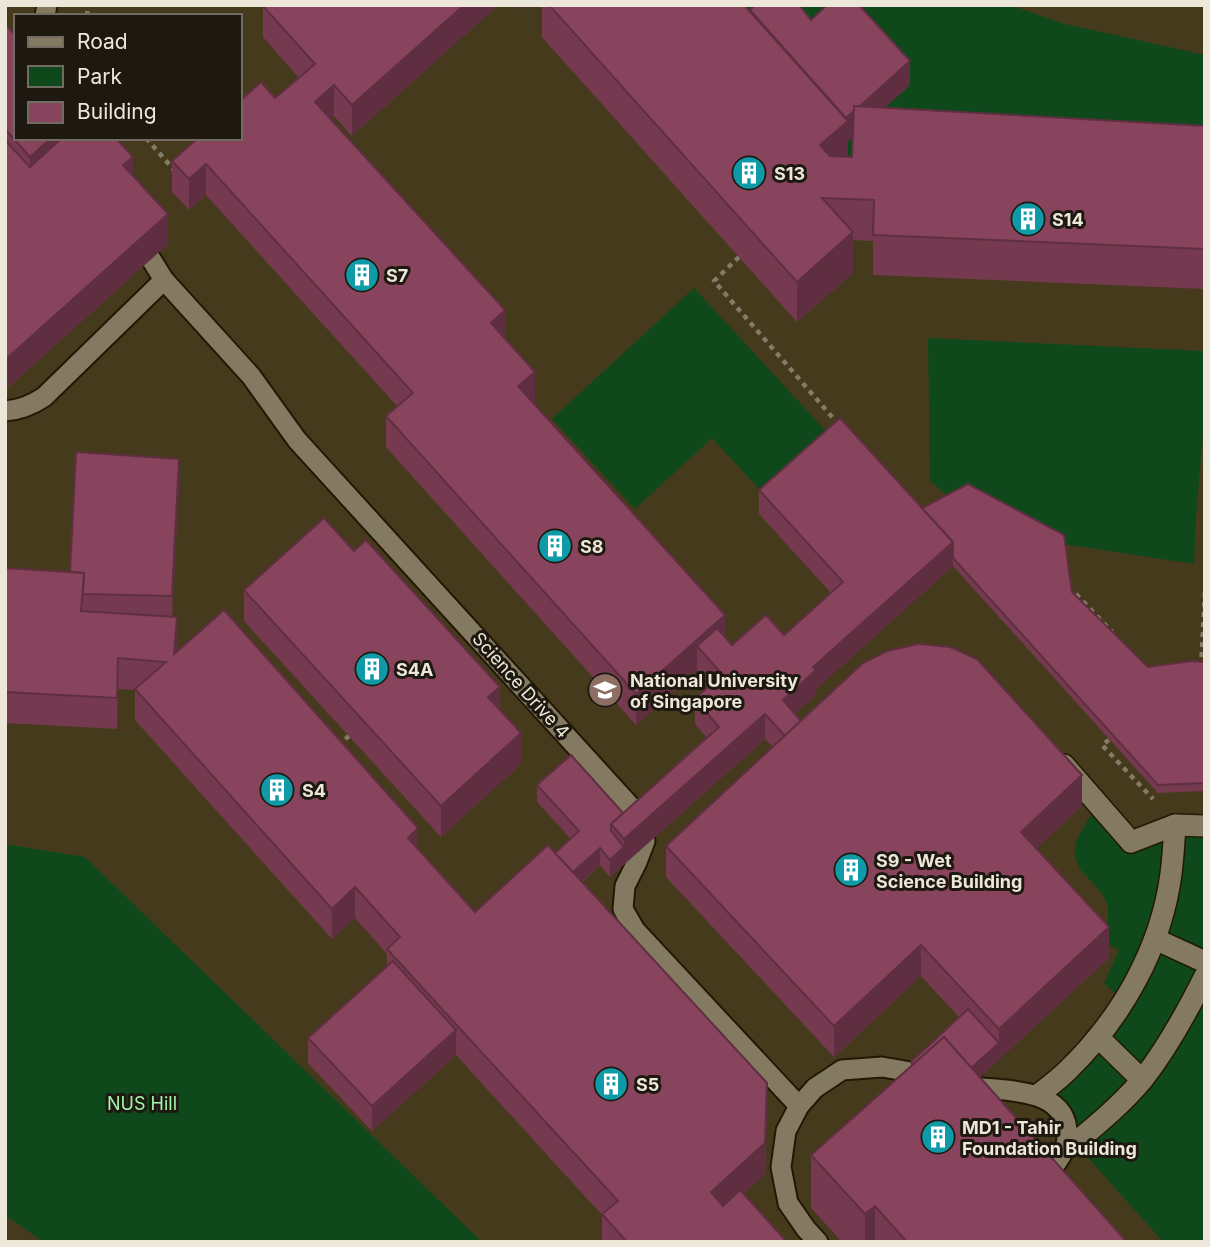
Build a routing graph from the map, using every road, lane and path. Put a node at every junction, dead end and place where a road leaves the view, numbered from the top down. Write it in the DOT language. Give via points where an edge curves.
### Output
graph roads {
  1 [pos="148,140"];
  2 [pos="177,172"];
  3 [pos="739,257"];
  4 [pos="151,260"];
  5 [pos="164,280"];
  6 [pos="5,411"];
  7 [pos="840,426"];
  8 [pos="1205,591"];
  9 [pos="1067,599"];
  10 [pos="1121,641"];
  11 [pos="1201,671"];
  12 [pos="356,728"];
  13 [pos="1109,740"];
  14 [pos="337,746"];
  15 [pos="1052,753"];
  16 [pos="1162,798"];
  17 [pos="1175,825"];
  18 [pos="1205,826"];
  19 [pos="1155,939"];
  20 [pos="1205,962"];
  21 [pos="1205,976"];
  22 [pos="1098,1037"];
  23 [pos="917,1073"];
  24 [pos="1142,1080"];
  25 [pos="1038,1095"];
  26 [pos="799,1106"];
  27 [pos="1075,1143"];
  28 [pos="818,1242"];
  1 -- 2 [label="path"];
  3 -- 7 [label="path" via="714,281"];
  4 -- 5 [label="lane, Science Drive 4"];
  5 -- 6 [label="lane" via="44,397"];
  5 -- 26 [label="lane, Science Drive 4" via="251,376 297,440 642,819 645,841 625,887 624,909 635,930"];
  8 -- 11 [label="path"];
  9 -- 10 [label="path" via="1074,592"];
  12 -- 14 [label="path"];
  13 -- 16 [label="path" via="1102,745 1152,799"];
  15 -- 17 [label="street" via="1130,842"];
  17 -- 18 [label="street"];
  17 -- 19 [label="street" via="1171,874"];
  19 -- 20 [label="street"];
  19 -- 22 [label="street" via="1143,969"];
  21 -- 24 [label="street" via="1188,1012"];
  22 -- 24 [label="street"];
  22 -- 25 [label="street"];
  23 -- 26 [label="lane" via="882,1067 842,1070 815,1088"];
  24 -- 27 [label="street"];
  25 -- 25 [label="lane" via="970,1087 992,1129 1020,1162 1038,1168 1055,1165 1068,1140 1066,1122 1057,1107"];
  26 -- 28 [label="lane" via="786,1131 781,1167 788,1203"];
}
